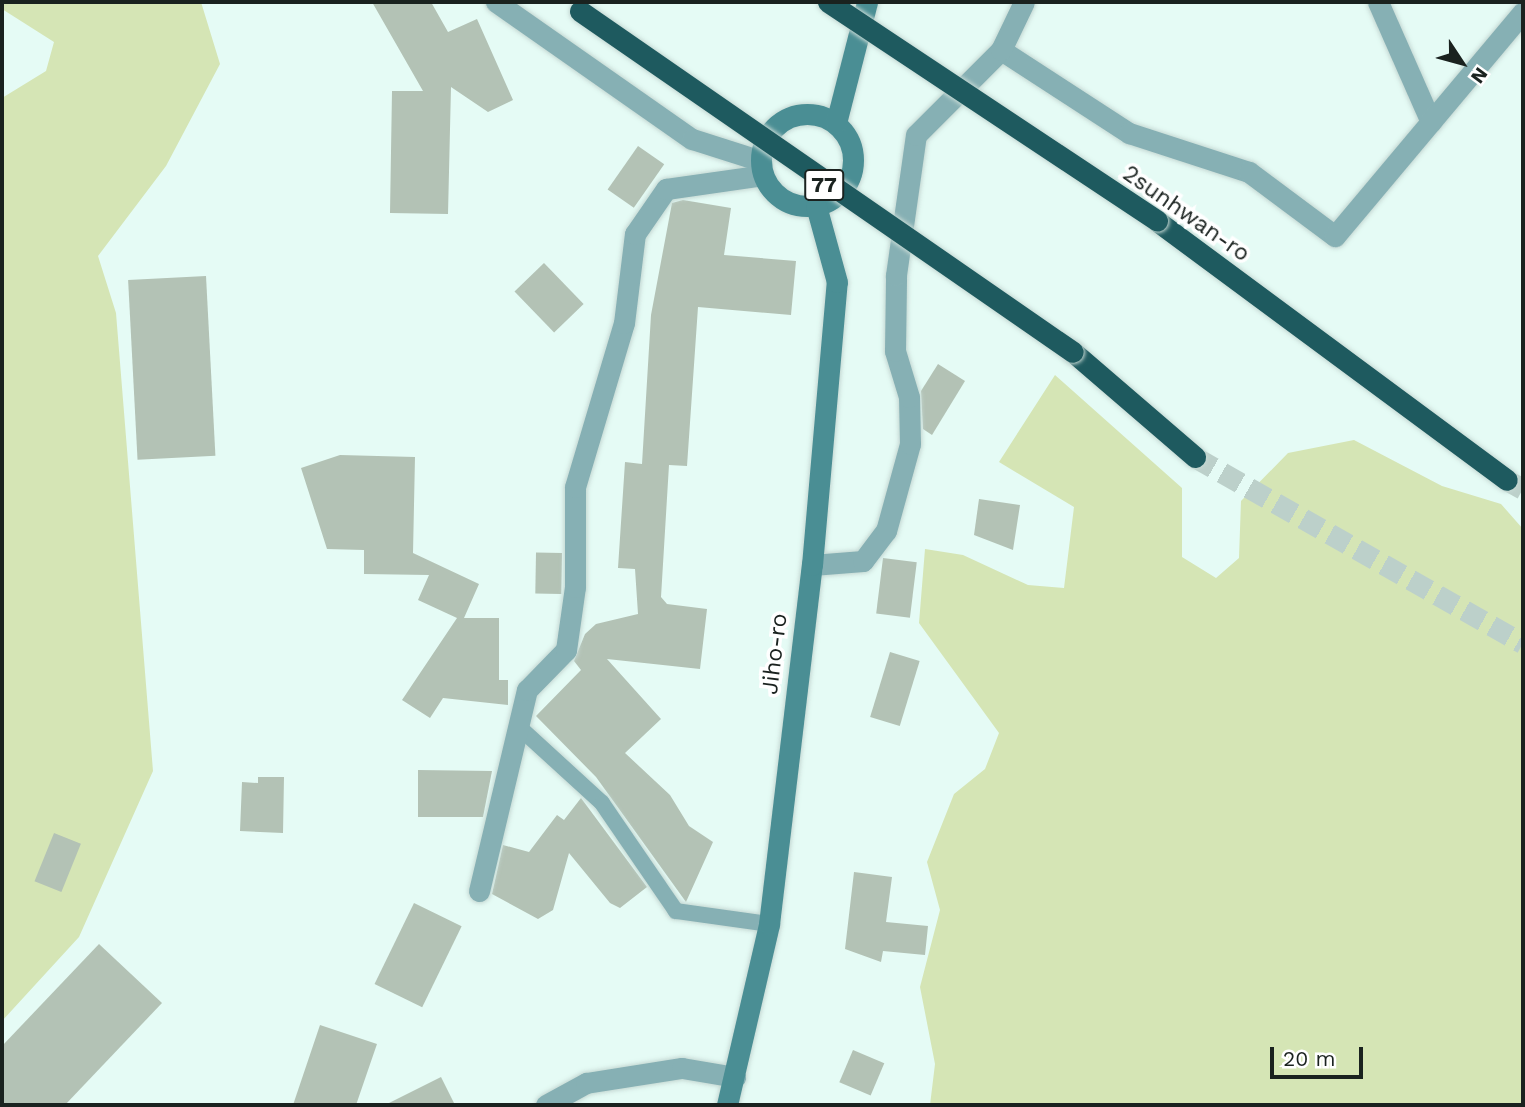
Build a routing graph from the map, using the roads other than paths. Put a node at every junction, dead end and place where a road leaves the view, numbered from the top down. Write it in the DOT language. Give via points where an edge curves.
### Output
graph roads {
  1 [pos="496,2"];
  2 [pos="828,2"];
  3 [pos="867,2"];
  4 [pos="1024,2"];
  5 [pos="1378,2"];
  6 [pos="574,6"];
  7 [pos="1523,12"];
  8 [pos="1001,50"];
  9 [pos="1431,122"];
  10 [pos="836,123"];
  11 [pos="762,168"];
  12 [pos="816,206"];
  13 [pos="1195,457"];
  14 [pos="1507,480"];
  15 [pos="813,565"];
  16 [pos="520,728"];
  17 [pos="479,891"];
  18 [pos="769,924"];
  19 [pos="735,1077"];
  20 [pos="546,1105"];
  21 [pos="727,1105"];
  1 -- 11 [label="street" via="692,139"];
  2 -- 14 [label="highway, 2sunhwan-ro, bridge" via="1157,221"];
  3 -- 10 [label="main road"];
  4 -- 8 [label="street"];
  5 -- 9 [label="street"];
  6 -- 13 [label="highway, 77, bridge" via="1073,352"];
  7 -- 9 [label="street"];
  8 -- 9 [label="street" via="1129,134 1249,172 1335,236"];
  8 -- 15 [label="street" via="916,135 896,275 895,351 909,397 909,444 886,531 863,561"];
  10 -- 11 [label="main road" via="822,116 792,116 769,133"];
  10 -- 12 [label="main road" via="854,163 842,190"];
  11 -- 12 [label="main road" via="786,202"];
  11 -- 16 [label="street" via="666,189 635,234 624,323 575,487 575,587 566,650 527,690"];
  12 -- 15 [label="main road, Jiho-ro" via="837,282"];
  15 -- 18 [label="main road, Jiho-ro"];
  16 -- 17 [label="street"];
  16 -- 18 [label="lane" via="602,803 676,911"];
  18 -- 19 [label="main road, Jiho-ro"];
  19 -- 20 [label="street" via="682,1068 586,1083"];
  19 -- 21 [label="main road, Jiho-ro"];
}
